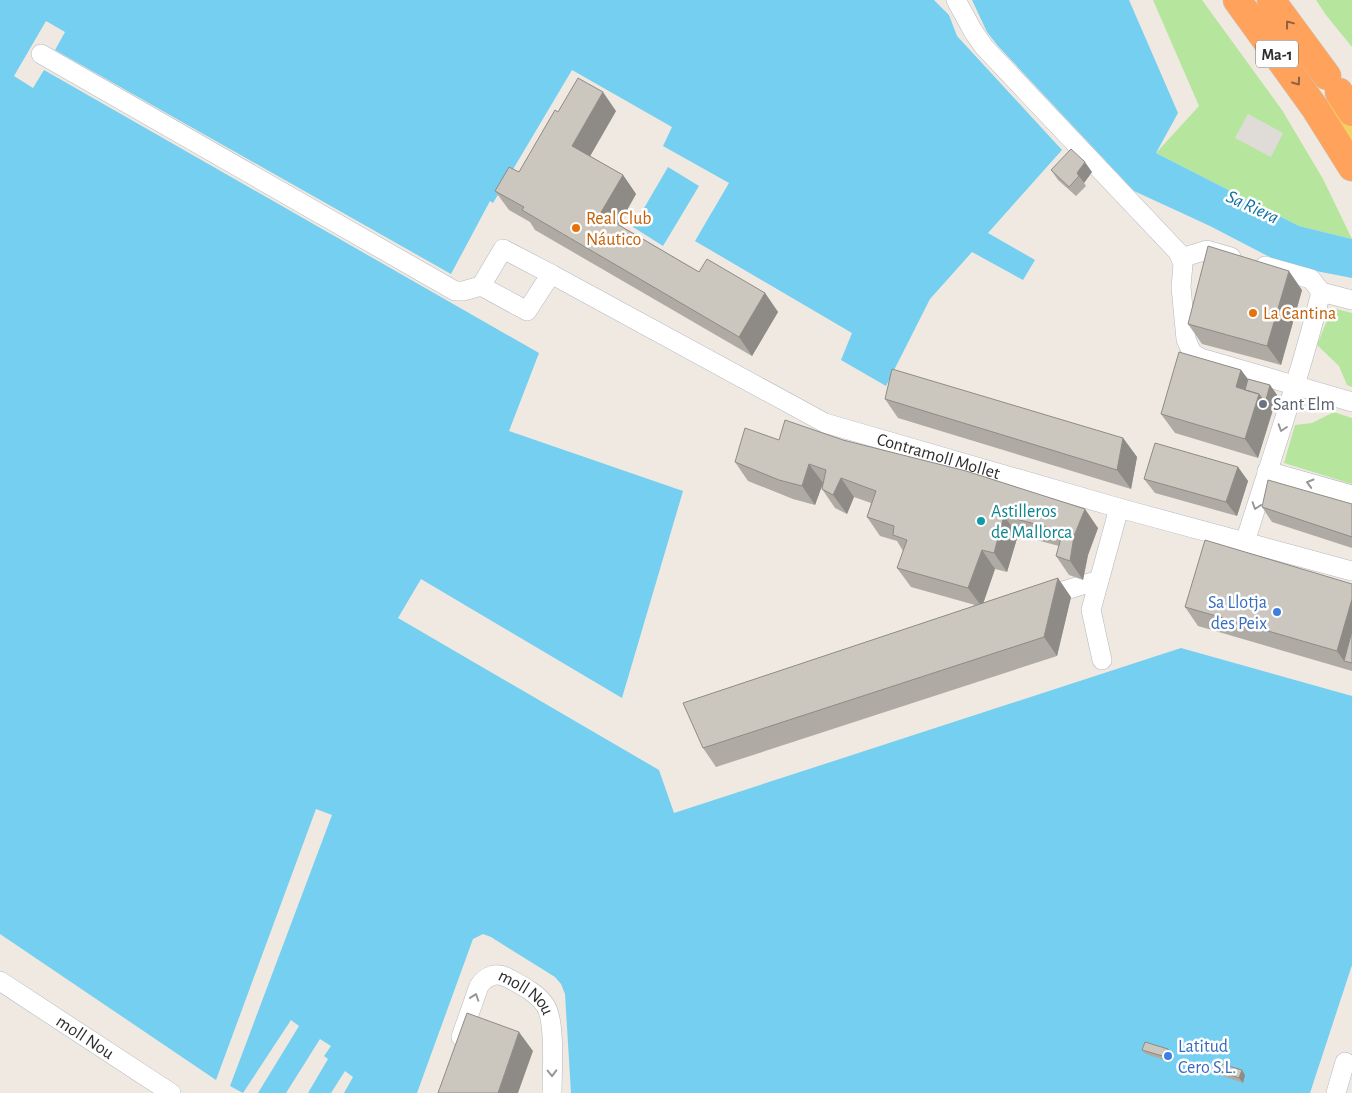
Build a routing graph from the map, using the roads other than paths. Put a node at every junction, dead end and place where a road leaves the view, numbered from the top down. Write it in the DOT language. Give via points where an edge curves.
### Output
graph roads {
  1 [pos="956,0"];
  2 [pos="1238,0"];
  3 [pos="1271,0"];
  4 [pos="41,54"];
  5 [pos="1343,93"];
  6 [pos="1315,108"];
  7 [pos="1352,133"];
  8 [pos="1352,167"];
  9 [pos="1181,258"];
  10 [pos="551,274"];
  11 [pos="481,286"];
  12 [pos="1321,292"];
  13 [pos="1352,300"];
  14 [pos="1296,385"];
  15 [pos="1352,402"];
  16 [pos="1268,471"];
  17 [pos="1352,495"];
  18 [pos="1119,508"];
  19 [pos="1245,542"];
  20 [pos="1352,572"];
  21 [pos="1099,580"];
  22 [pos="1023,603"];
  23 [pos="1102,660"];
  24 [pos="0,981"];
  25 [pos="455,1058"];
  26 [pos="1345,1062"];
  27 [pos="171,1093"];
  28 [pos="552,1093"];
  29 [pos="1336,1093"];
  1 -- 9 [label="street" via="984,47 1174,246"];
  2 -- 6 [label="highway, Ma-1, one-way"];
  5 -- 3 [label="highway, Ma-1, one-way"];
  4 -- 11 [label="street" via="455,291"];
  6 -- 7 [label="main road"];
  6 -- 8 [label="highway, Ma-1"];
  9 -- 12 [label="street" via="1207,250 1311,279"];
  9 -- 14 [label="street" via="1186,339 1192,353"];
  10 -- 11 [label="street, Contramoll Mollet" via="503,249"];
  10 -- 11 [label="street" via="527,312"];
  10 -- 18 [label="street, Contramoll Mollet" via="825,423"];
  12 -- 13 [label="street"];
  12 -- 14 [label="street"];
  14 -- 15 [label="street"];
  14 -- 16 [label="street, one-way"];
  17 -- 16 [label="street, one-way"];
  16 -- 19 [label="street, one-way"];
  18 -- 19 [label="street, Contramoll Mollet"];
  18 -- 21 [label="street"];
  19 -- 20 [label="street, Contramoll Mollet"];
  21 -- 22 [label="street"];
  21 -- 23 [label="street" via="1091,610"];
  24 -- 27 [label="street, moll Nou"];
  25 -- 28 [label="street, moll Nou, one-way" via="479,986 486,977 500,974 532,992 548,1010"];
  26 -- 29 [label="street"];
}
